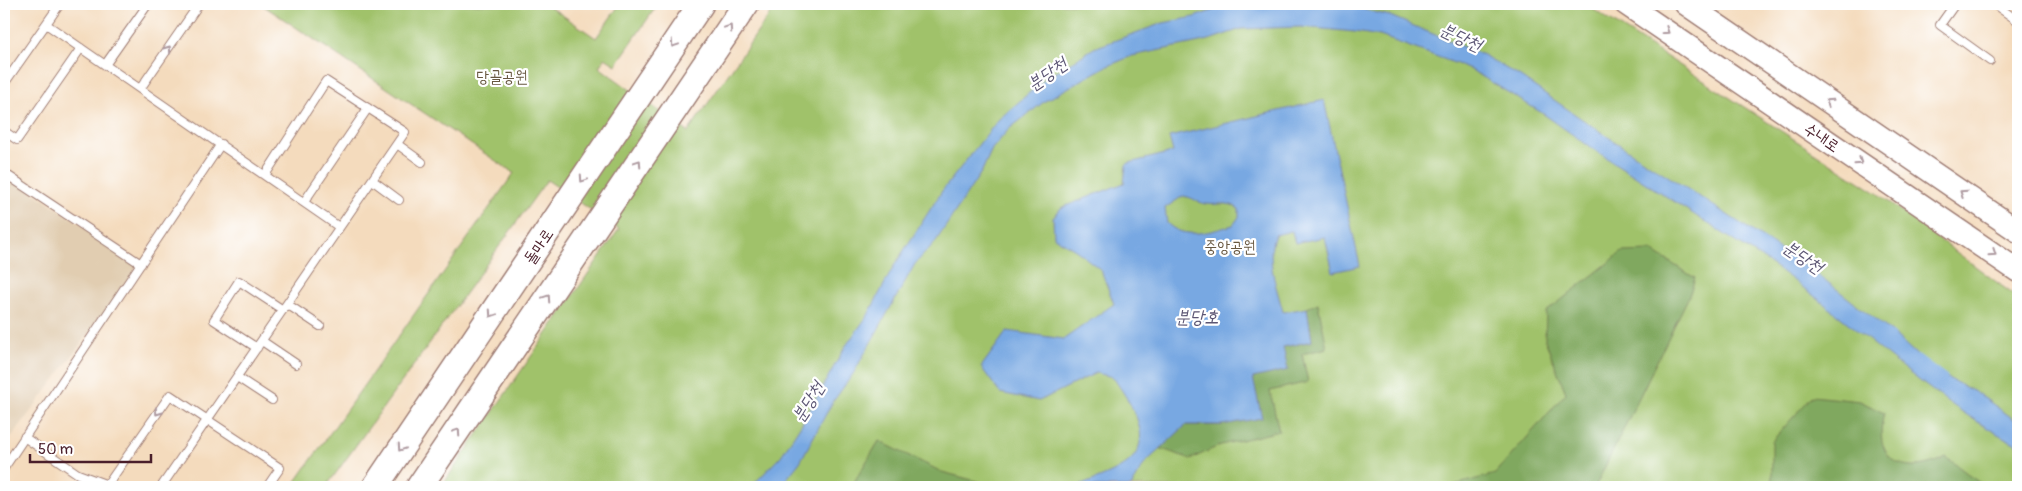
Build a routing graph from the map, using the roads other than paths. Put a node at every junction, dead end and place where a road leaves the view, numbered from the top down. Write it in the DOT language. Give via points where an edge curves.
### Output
graph roads {
  1 [pos="60,4"];
  2 [pos="148,4"];
  3 [pos="199,4"];
  4 [pos="701,4"];
  5 [pos="746,4"];
  6 [pos="1626,4"];
  7 [pos="1686,4"];
  8 [pos="1955,4"];
  9 [pos="1994,4"];
  10 [pos="2018,20"];
  11 [pos="46,24"];
  12 [pos="80,48"];
  13 [pos="1990,61"];
  14 [pos="105,65"];
  15 [pos="4,84"];
  16 [pos="140,89"];
  17 [pos="368,108"];
  18 [pos="4,131"];
  19 [pos="221,144"];
  20 [pos="397,144"];
  21 [pos="422,162"];
  22 [pos="4,173"];
  23 [pos="265,175"];
  24 [pos="372,180"];
  25 [pos="399,200"];
  26 [pos="304,202"];
  27 [pos="339,227"];
  28 [pos="2018,231"];
  29 [pos="141,264"];
  30 [pos="2018,270"];
  31 [pos="285,307"];
  32 [pos="320,326"];
  33 [pos="262,340"];
  34 [pos="257,348"];
  35 [pos="296,364"];
  36 [pos="237,377"];
  37 [pos="272,400"];
  38 [pos="208,419"];
  39 [pos="24,437"];
  40 [pos="4,468"];
  41 [pos="110,486"];
  42 [pos="160,487"];
  43 [pos="267,487"];
  44 [pos="375,487"];
  45 [pos="420,487"];
  1 -- 11 [label="lane"];
  2 -- 14 [label="lane"];
  16 -- 3 [label="lane, one-way"];
  4 -- 44 [label="main road, 돌마로, one-way"];
  45 -- 5 [label="main road, one-way"];
  6 -- 30 [label="main road, 수내로, one-way"];
  28 -- 7 [label="main road, 수내로, one-way"];
  8 -- 13 [label="lane" via="1940,25"];
  9 -- 10 [label="lane"];
  11 -- 12 [label="lane"];
  11 -- 15 [label="lane"];
  12 -- 14 [label="lane"];
  12 -- 18 [label="lane" via="17,140"];
  14 -- 16 [label="lane"];
  16 -- 19 [label="lane"];
  17 -- 20 [label="lane" via="406,132"];
  17 -- 23 [label="lane" via="326,81"];
  17 -- 26 [label="lane"];
  19 -- 23 [label="lane"];
  19 -- 29 [label="lane"];
  20 -- 21 [label="lane"];
  20 -- 24 [label="lane"];
  22 -- 29 [label="lane"];
  23 -- 26 [label="lane"];
  24 -- 25 [label="lane"];
  24 -- 27 [label="lane"];
  26 -- 27 [label="lane"];
  27 -- 31 [label="lane"];
  29 -- 39 [label="lane"];
  31 -- 32 [label="lane"];
  31 -- 33 [label="lane"];
  31 -- 34 [label="lane" via="239,281 214,320"];
  33 -- 34 [label="lane"];
  33 -- 35 [label="lane"];
  34 -- 36 [label="lane"];
  36 -- 37 [label="lane"];
  36 -- 38 [label="lane"];
  38 -- 41 [label="lane, one-way" via="170,395"];
  38 -- 42 [label="lane"];
  38 -- 43 [label="lane" via="280,468"];
  39 -- 40 [label="lane"];
  39 -- 41 [label="lane" via="78,474"];
}
